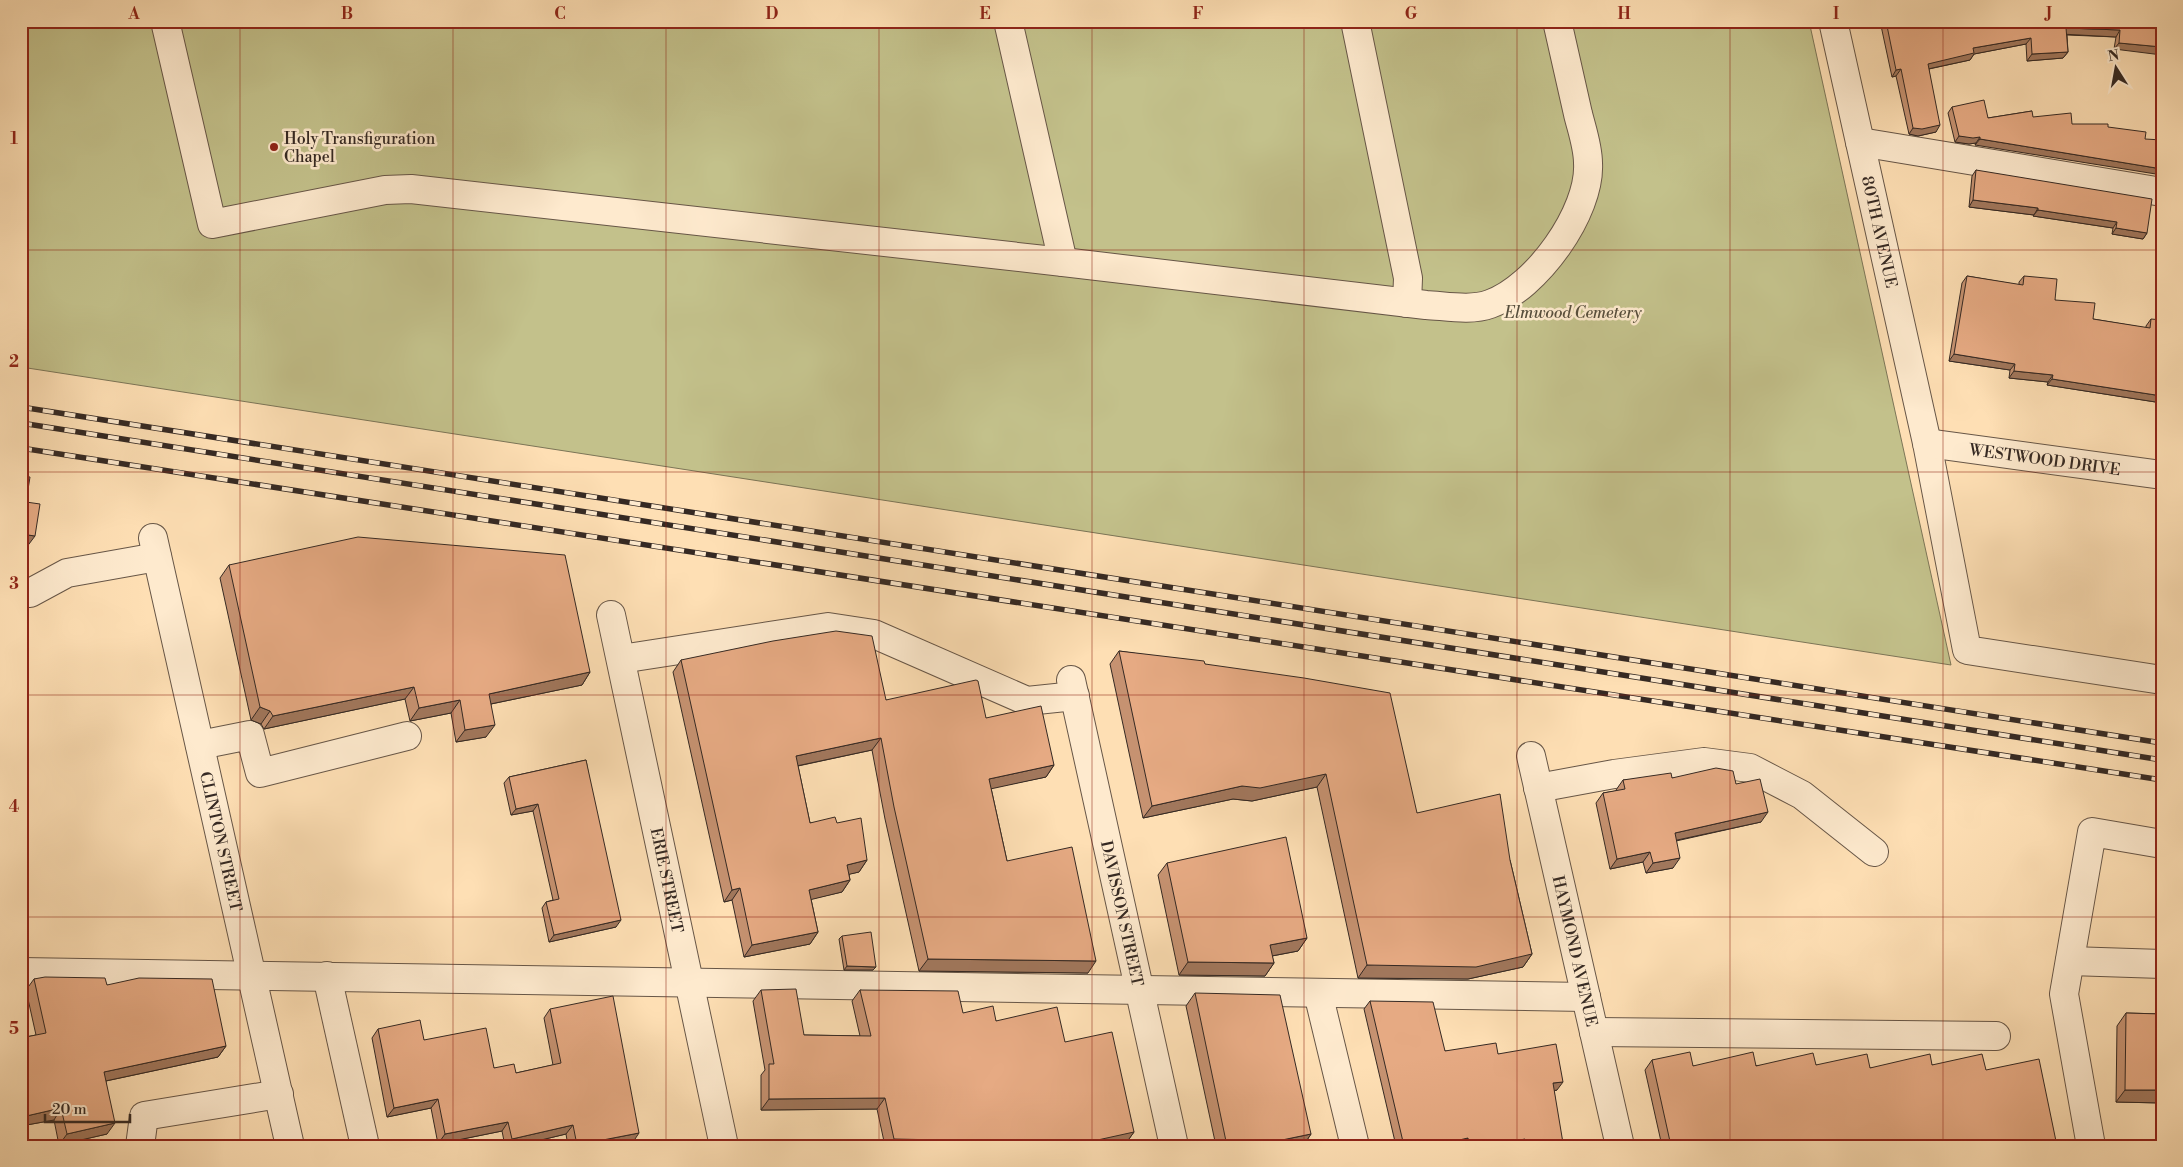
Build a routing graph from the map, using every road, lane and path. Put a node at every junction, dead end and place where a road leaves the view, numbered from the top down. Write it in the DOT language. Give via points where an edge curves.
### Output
graph roads {
  1 [pos="165,21"];
  2 [pos="1008,21"];
  3 [pos="1354,21"];
  4 [pos="1558,21"];
  5 [pos="1833,21"];
  6 [pos="1860,142"];
  7 [pos="2162,192"];
  8 [pos="1063,262"];
  9 [pos="1407,303"];
  10 [pos="1927,443"];
  11 [pos="2162,475"];
  12 [pos="21,591"];
  13 [pos="611,615"];
  14 [pos="620,659"];
  15 [pos="2162,680"];
  16 [pos="407,736"];
  17 [pos="200,745"];
  18 [pos="1531,756"];
  19 [pos="1538,788"];
  20 [pos="2162,844"];
  21 [pos="1874,852"];
  22 [pos="2070,961"];
  23 [pos="2162,964"];
  24 [pos="21,972"];
  25 [pos="251,974"];
  26 [pos="327,976"];
  27 [pos="689,982"];
  28 [pos="1140,990"];
  29 [pos="1318,993"];
  30 [pos="1586,997"];
  31 [pos="1594,1032"];
  32 [pos="1996,1036"];
  33 [pos="279,1094"];
  34 [pos="140,1146"];
  35 [pos="290,1146"];
  36 [pos="365,1146"];
  37 [pos="724,1146"];
  38 [pos="1174,1146"];
  39 [pos="1355,1146"];
  40 [pos="1620,1146"];
  41 [pos="2092,1146"];
  1 -- 8 [label="street" via="212,224 385,190 411,189"];
  2 -- 8 [label="street"];
  3 -- 9 [label="street" via="1408,278"];
  4 -- 9 [label="street" via="1588,161 1585,188 1570,224 1536,272 1502,299 1488,305 1464,307"];
  5 -- 6 [label="street, 80TH AVENUE"];
  6 -- 7 [label="street"];
  6 -- 10 [label="street, 80TH AVENUE"];
  8 -- 9 [label="street"];
  10 -- 11 [label="street, WESTWOOD DRIVE"];
  10 -- 15 [label="street, 80TH AVENUE" via="1967,650"];
  12 -- 17 [label="street, CLINTON STREET" via="30,593 67,573 155,547"];
  13 -- 14 [label="street, ERIE STREET"];
  14 -- 27 [label="street, ERIE STREET"];
  14 -- 28 [label="street, DAVISSON STREET" via="828,627 874,634 1027,701 1073,688"];
  16 -- 17 [label="street" via="260,773 250,735"];
  17 -- 25 [label="street, CLINTON STREET"];
  18 -- 19 [label="street, HAYMOND AVENUE"];
  19 -- 21 [label="street" via="1704,762 1750,768 1802,795"];
  19 -- 30 [label="street, HAYMOND AVENUE"];
  20 -- 22 [label="street" via="2092,832"];
  22 -- 23 [label="street"];
  22 -- 41 [label="street" via="2064,994"];
  24 -- 25 [label="street"];
  25 -- 26 [label="street"];
  25 -- 33 [label="street, CLINTON STREET"];
  26 -- 27 [label="street"];
  26 -- 36 [label="street"];
  27 -- 28 [label="street"];
  27 -- 37 [label="street, ERIE STREET"];
  28 -- 29 [label="street"];
  28 -- 38 [label="street, DAVISSON STREET"];
  29 -- 30 [label="street"];
  29 -- 39 [label="street"];
  30 -- 31 [label="street, HAYMOND AVENUE"];
  31 -- 32 [label="street"];
  31 -- 40 [label="street, HAYMOND AVENUE"];
  33 -- 34 [label="street" via="144,1116"];
  33 -- 35 [label="street, CLINTON STREET"];
}
